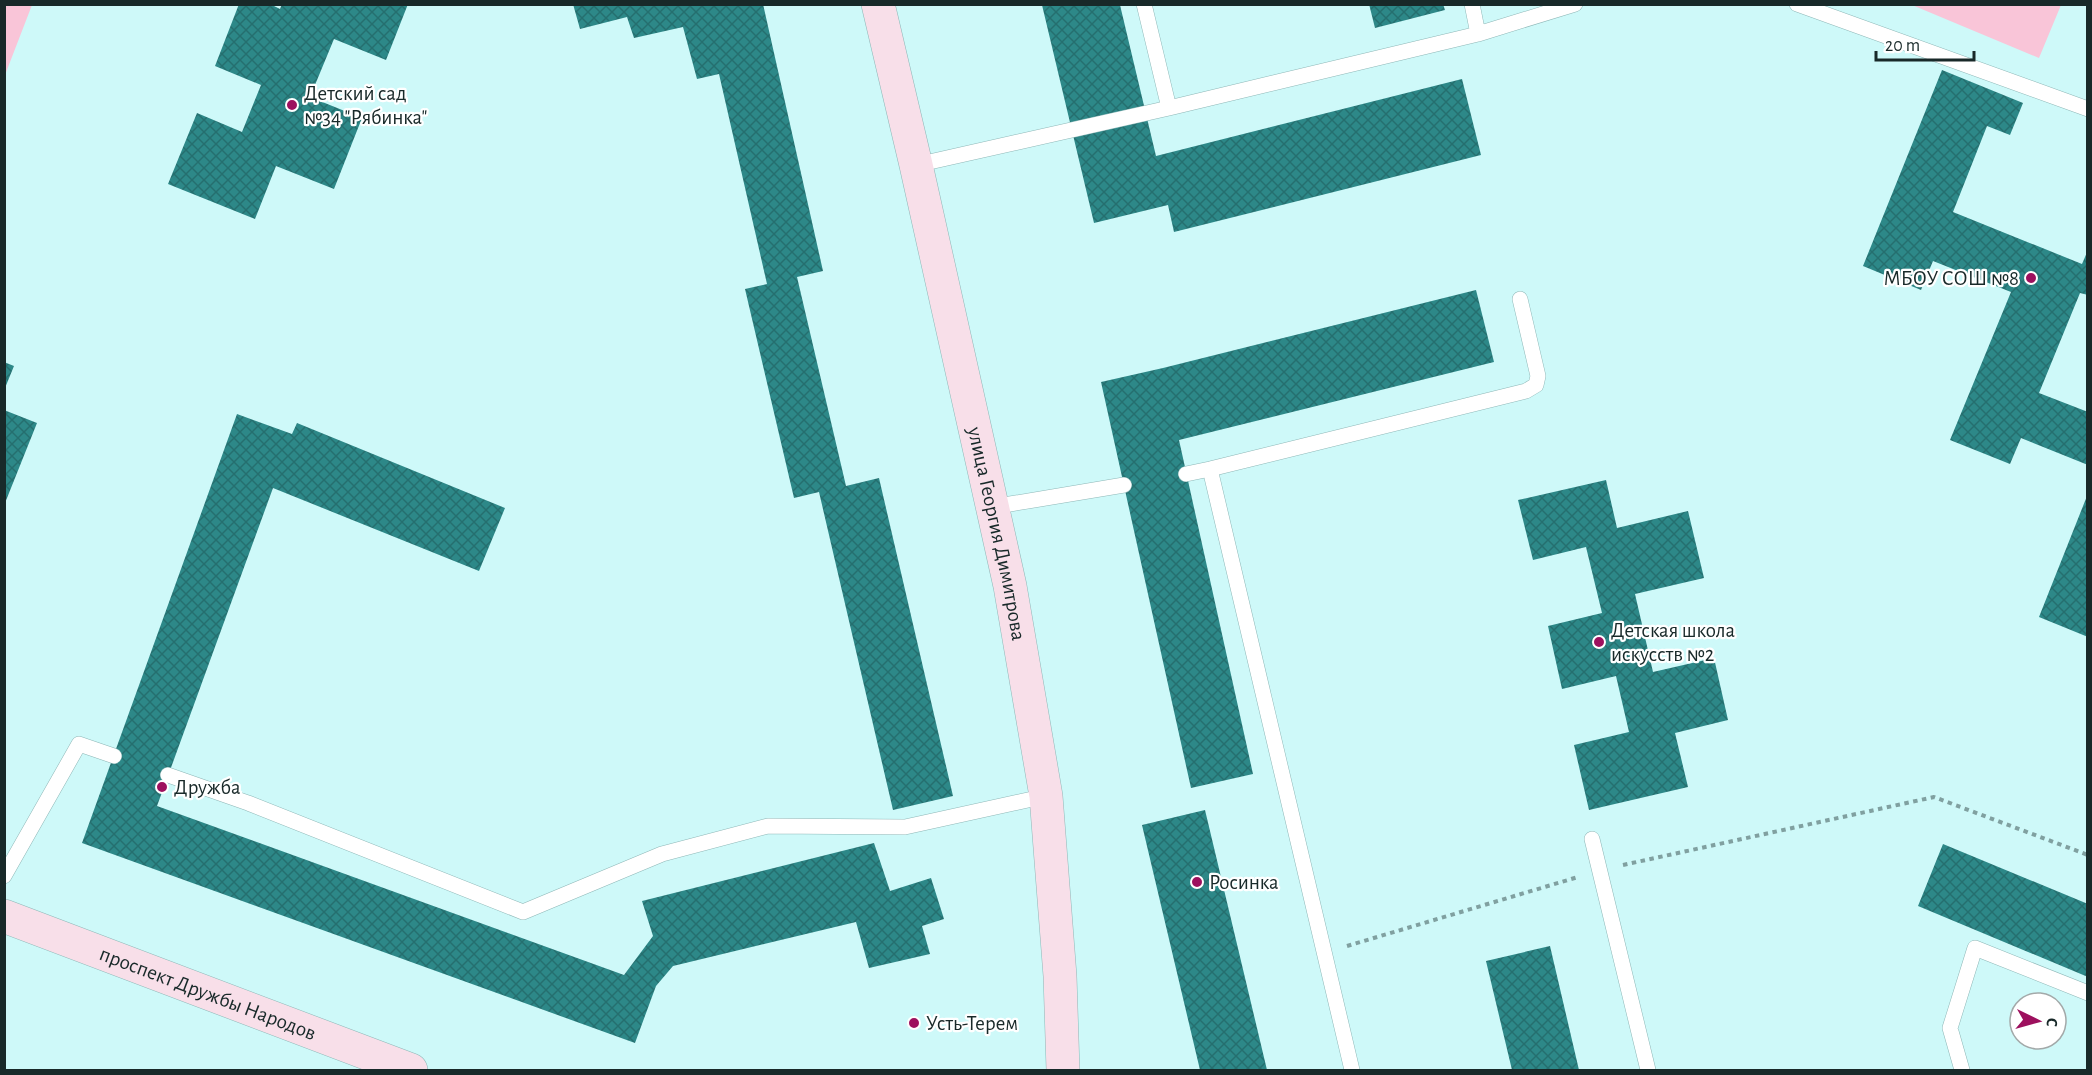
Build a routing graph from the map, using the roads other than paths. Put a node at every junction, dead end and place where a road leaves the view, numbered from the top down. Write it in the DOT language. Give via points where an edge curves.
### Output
graph roads {
  1 [pos="878,4"];
  2 [pos="1144,4"];
  3 [pos="1472,4"];
  4 [pos="1575,4"];
  5 [pos="1797,4"];
  6 [pos="1478,34"];
  7 [pos="1169,108"];
  8 [pos="2088,109"];
  9 [pos="916,165"];
  10 [pos="1520,299"];
  11 [pos="1210,469"];
  12 [pos="1186,474"];
  13 [pos="1124,484"];
  14 [pos="992,507"];
  15 [pos="114,756"];
  16 [pos="168,775"];
  17 [pos="1046,796"];
  18 [pos="1592,839"];
  19 [pos="4,876"];
  20 [pos="4,916"];
  21 [pos="2088,993"];
  22 [pos="411,1071"];
  23 [pos="1063,1071"];
  24 [pos="1352,1071"];
  25 [pos="1648,1071"];
  26 [pos="1962,1071"];
  1 -- 9 [label="street, улица Георгия Димитрова"];
  2 -- 7 [label="lane"];
  3 -- 6 [label="lane"];
  4 -- 6 [label="lane"];
  5 -- 8 [label="lane"];
  6 -- 7 [label="lane"];
  7 -- 9 [label="lane"];
  9 -- 14 [label="street, улица Георгия Димитрова"];
  10 -- 11 [label="lane" via="1538,376 1536,385 1526,391"];
  11 -- 12 [label="lane"];
  11 -- 24 [label="lane"];
  13 -- 14 [label="lane"];
  14 -- 17 [label="street, улица Георгия Димитрова" via="1010,586"];
  15 -- 19 [label="lane" via="79,744"];
  16 -- 17 [label="lane" via="523,912 662,854 768,826 905,827"];
  17 -- 23 [label="street, улица Георгия Димитрова"];
  18 -- 25 [label="lane"];
  20 -- 22 [label="street, проспект Дружбы Народов"];
  21 -- 26 [label="lane" via="1975,948 1950,1028"];
}
